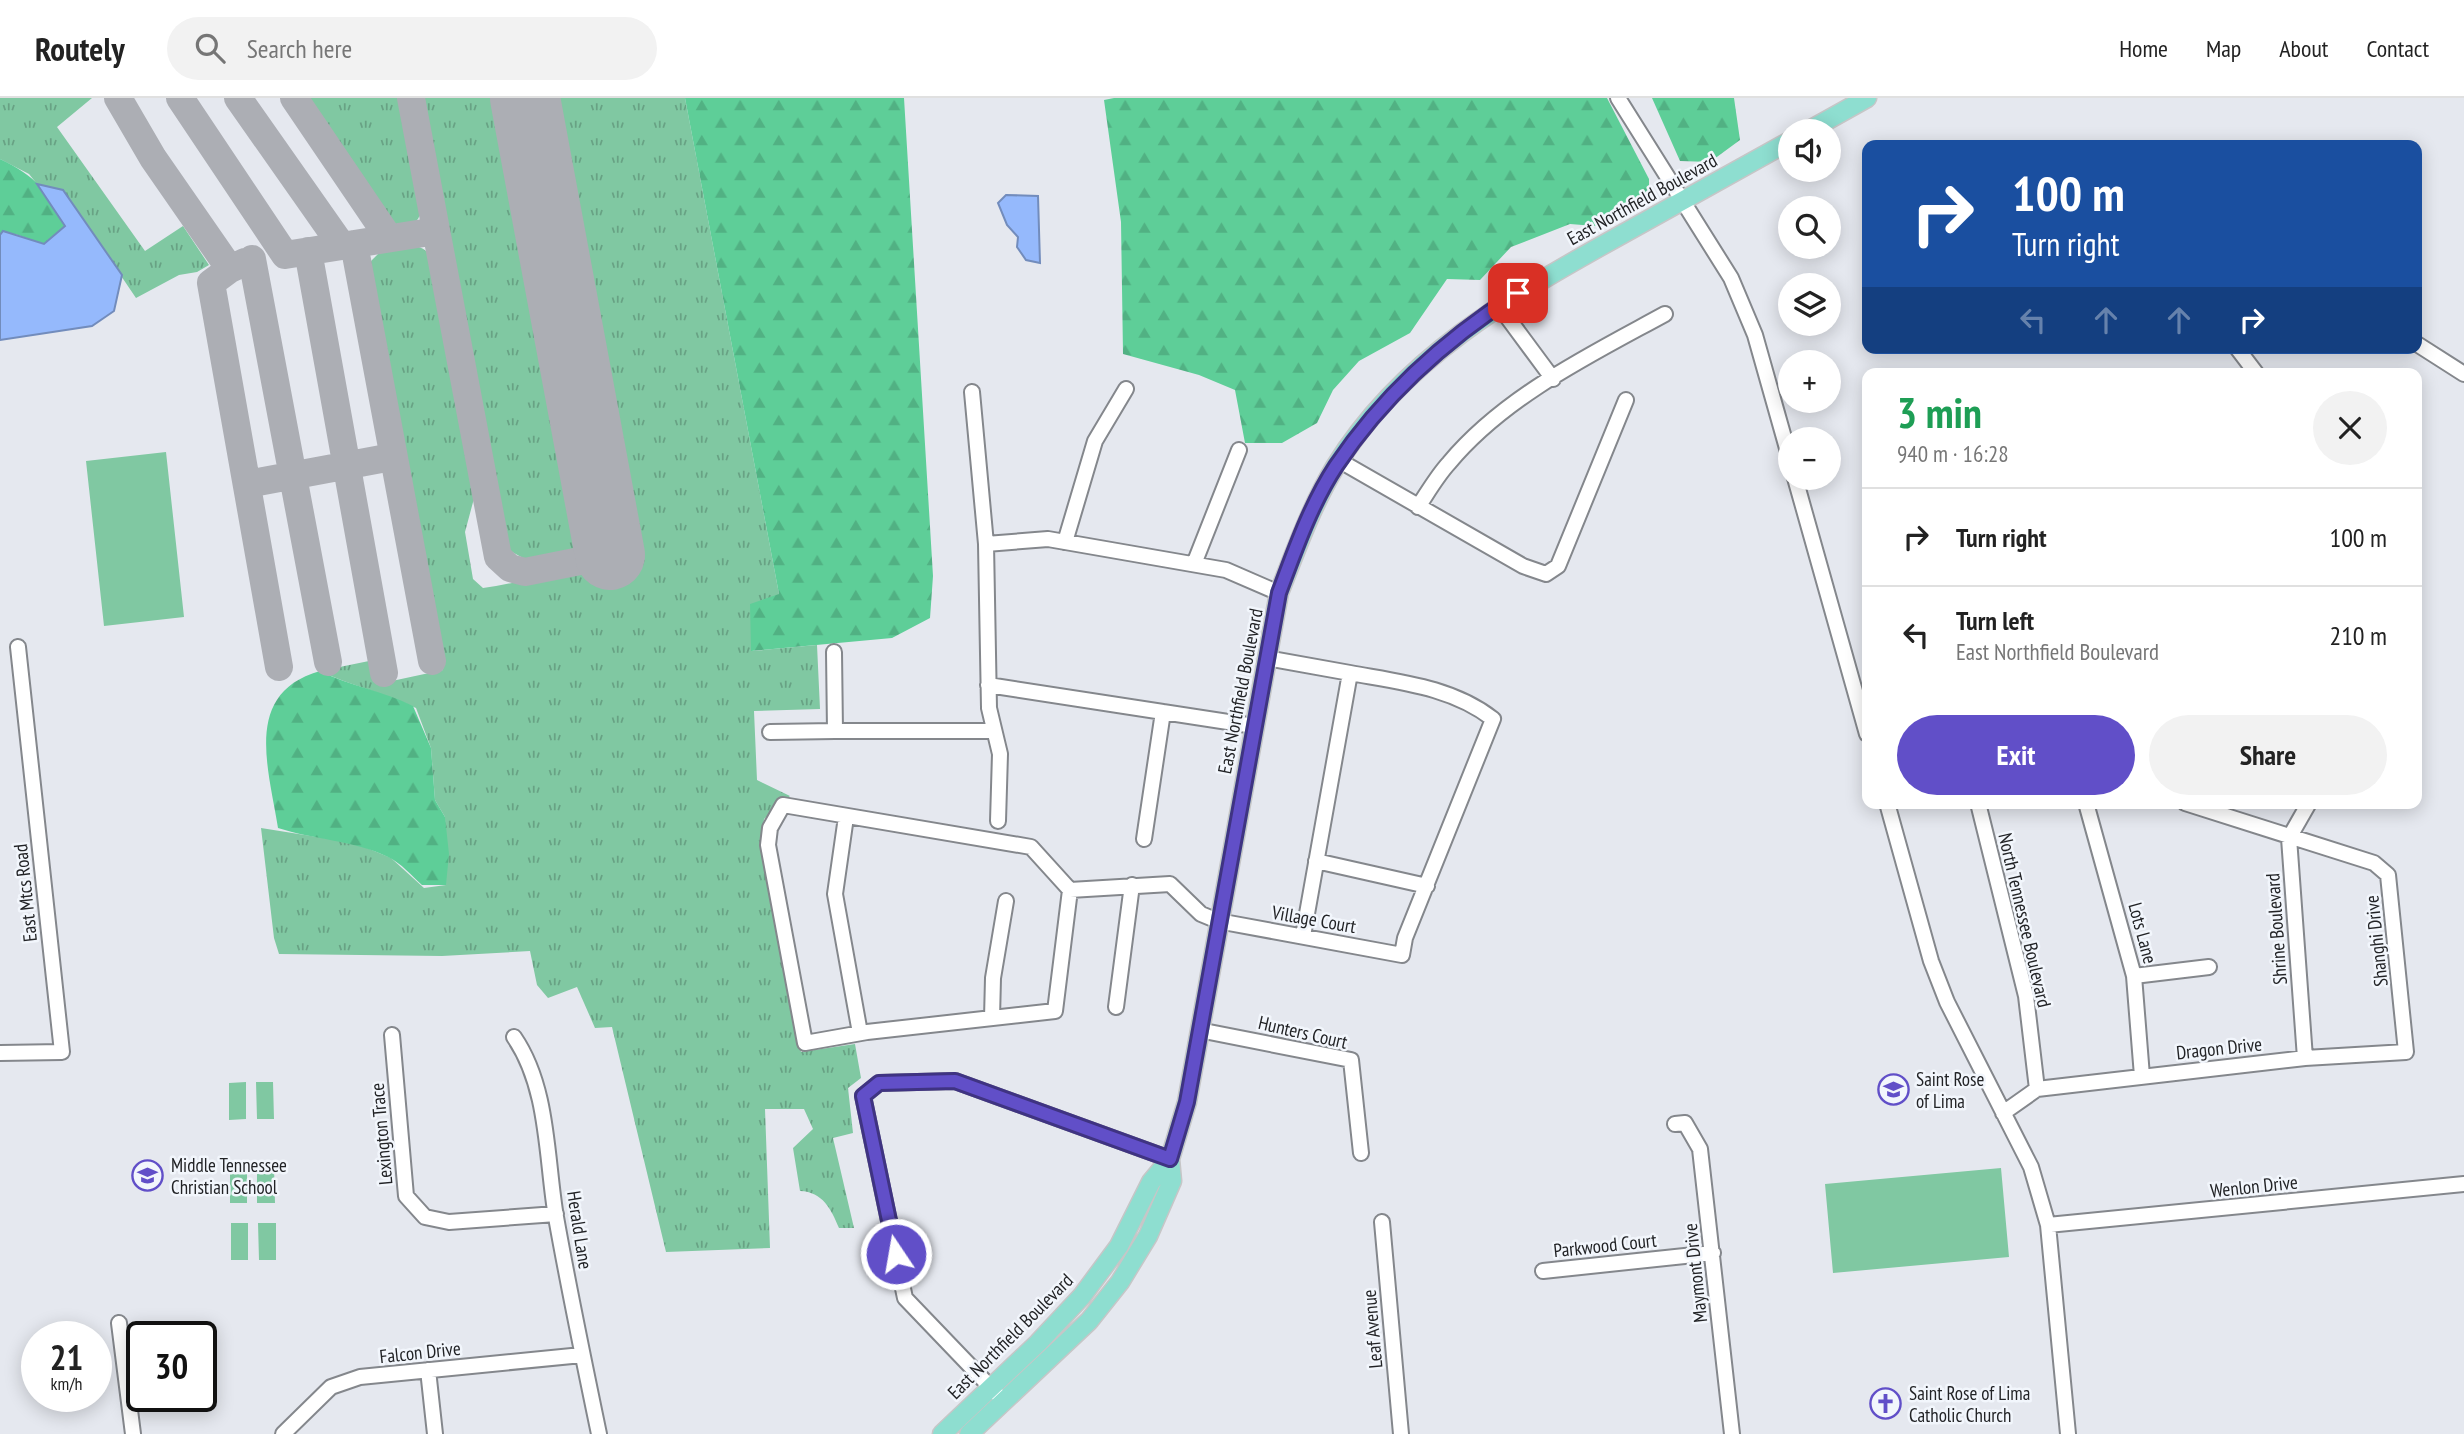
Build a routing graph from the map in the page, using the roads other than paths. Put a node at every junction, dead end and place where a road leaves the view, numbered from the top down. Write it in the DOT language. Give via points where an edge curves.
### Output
graph roads {
  1 [pos="1618,98"];
  2 [pos="1867,98"];
  3 [pos="1829,119"];
  4 [pos="1778,148"];
  5 [pos="1684,200"];
  6 [pos="1499,306"];
  7 [pos="1665,314"];
  8 [pos="2422,347"];
  9 [pos="2241,354"];
  10 [pos="2252,368"];
  11 [pos="2464,374"];
  12 [pos="1553,379"];
  13 [pos="1126,389"];
  14 [pos="972,392"];
  15 [pos="1626,400"];
  16 [pos="1781,427"];
  17 [pos="1239,450"];
  18 [pos="1340,461"];
  19 [pos="1798,490"];
  20 [pos="1418,507"];
  21 [pos="1065,542"];
  22 [pos="986,544"];
  23 [pos="1194,564"];
  24 [pos="1279,593"];
  25 [pos="18,647"];
  26 [pos="834,652"];
  27 [pos="1267,658"];
  28 [pos="1350,673"];
  29 [pos="989,685"];
  30 [pos="1163,712"];
  31 [pos="1862,716"];
  32 [pos="1254,726"];
  33 [pos="835,731"];
  34 [pos="995,731"];
  35 [pos="770,732"];
  36 [pos="1888,809"];
  37 [pos="1979,809"];
  38 [pos="2088,809"];
  39 [pos="2203,809"];
  40 [pos="2306,809"];
  41 [pos="846,817"];
  42 [pos="998,821"];
  43 [pos="2289,838"];
  44 [pos="1144,839"];
  45 [pos="1316,861"];
  46 [pos="1132,885"];
  47 [pos="1427,886"];
  48 [pos="1069,890"];
  49 [pos="1006,901"];
  50 [pos="1218,921"];
  51 [pos="1303,936"];
  52 [pos="2209,967"];
  53 [pos="2134,976"];
  54 [pos="1115,1007"];
  55 [pos="992,1018"];
  56 [pos="1199,1030"];
  57 [pos="860,1033"];
  58 [pos="392,1035"];
  59 [pos="514,1037"];
  60 [pos="2406,1052"];
  61 [pos="0,1053"];
  62 [pos="2305,1058"];
  63 [pos="2141,1076"];
  64 [pos="2037,1089"];
  65 [pos="2003,1113"];
  66 [pos="1675,1124"];
  67 [pos="1361,1153"];
  68 [pos="1170,1159"];
  69 [pos="2464,1184"];
  70 [pos="556,1214"];
  71 [pos="1382,1222"];
  72 [pos="2048,1225"];
  73 [pos="1713,1253"];
  74 [pos="1543,1271"];
  75 [pos="118,1323"];
  76 [pos="582,1355"];
  77 [pos="428,1370"];
  78 [pos="990,1387"];
  79 [pos="1004,1401"];
  80 [pos="964,1430"];
  81 [pos="133,1434"];
  82 [pos="283,1434"];
  83 [pos="435,1434"];
  84 [pos="599,1434"];
  85 [pos="942,1434"];
  86 [pos="1401,1434"];
  87 [pos="1732,1434"];
  88 [pos="2068,1434"];
  1 -- 5 [label="street"];
  2 -- 3 [label="main road"];
  4 -- 5 [label="main road, East Northfield Boulevard"];
  5 -- 6 [label="main road, East Northfield Boulevard"];
  5 -- 16 [label="street" via="1731,278 1755,335"];
  6 -- 12 [label="street"];
  6 -- 18 [label="main road, East Northfield Boulevard" via="1424,360 1374,413"];
  7 -- 12 [label="street"];
  8 -- 11 [label="street"];
  9 -- 10 [label="street"];
  12 -- 20 [label="street" via="1493,419 1449,462"];
  13 -- 21 [label="street" via="1095,441"];
  14 -- 22 [label="street"];
  15 -- 20 [label="street" via="1558,566 1546,574 1523,566"];
  17 -- 23 [label="street"];
  18 -- 20 [label="street"];
  18 -- 24 [label="main road, East Northfield Boulevard" via="1306,522"];
  19 -- 31 [label="street"];
  21 -- 22 [label="street"];
  21 -- 23 [label="street"];
  22 -- 29 [label="street"];
  23 -- 24 [label="street" via="1226,570"];
  24 -- 27 [label="main road, East Northfield Boulevard"];
  25 -- 61 [label="street, East Mtcs Road" via="62,1052"];
  26 -- 33 [label="street"];
  27 -- 28 [label="street"];
  27 -- 32 [label="main road, East Northfield Boulevard"];
  28 -- 45 [label="street"];
  28 -- 47 [label="street" via="1434,689 1493,719"];
  29 -- 30 [label="street"];
  29 -- 34 [label="street"];
  30 -- 32 [label="street"];
  30 -- 44 [label="street"];
  32 -- 50 [label="main road, East Northfield Boulevard"];
  33 -- 34 [label="street"];
  33 -- 35 [label="street"];
  34 -- 42 [label="street" via="1000,754"];
  36 -- 65 [label="street" via="1931,961"];
  37 -- 64 [label="street, North Tennessee Boulevard" via="2026,996"];
  38 -- 53 [label="street, Lots Lane"];
  39 -- 43 [label="street, Shanghi Drive"];
  40 -- 43 [label="street"];
  41 -- 48 [label="street" via="1031,847"];
  41 -- 57 [label="street" via="835,894"];
  41 -- 57 [label="street" via="783,805 770,828 768,845 804,1043"];
  43 -- 60 [label="street, Shanghi Drive" via="2374,863 2388,875"];
  43 -- 62 [label="street, Shrine Boulevard"];
  45 -- 47 [label="street"];
  45 -- 51 [label="street"];
  46 -- 48 [label="street"];
  46 -- 50 [label="street" via="1170,884 1201,914"];
  46 -- 54 [label="street"];
  47 -- 51 [label="street, Village Court" via="1402,955"];
  48 -- 55 [label="street" via="1055,1012"];
  49 -- 55 [label="street" via="993,978"];
  50 -- 51 [label="street, Village Court"];
  50 -- 56 [label="main road, East Northfield Boulevard"];
  52 -- 53 [label="street"];
  53 -- 63 [label="street, Lots Lane"];
  55 -- 57 [label="street"];
  56 -- 67 [label="street, Hunters Court" via="1352,1060"];
  56 -- 68 [label="main road, East Northfield Boulevard" via="1187,1102"];
  58 -- 70 [label="street, Lexington Trace" via="406,1196 425,1217 449,1222"];
  59 -- 70 [label="street, Herald Lane" via="529,1059 550,1152"];
  60 -- 62 [label="street, Dragon Drive"];
  62 -- 63 [label="street, Dragon Drive"];
  63 -- 64 [label="street, Dragon Drive"];
  64 -- 65 [label="street"];
  65 -- 72 [label="street" via="2031,1167"];
  66 -- 73 [label="street, Maymont Drive" via="1685,1123 1700,1149"];
  68 -- 78 [label="main road, East Northfield Boulevard" via="1151,1182 1119,1246 1082,1296"];
  68 -- 78 [label="street" via="955,1081 879,1083 863,1096 905,1298"];
  68 -- 79 [label="main road, East Northfield Boulevard" via="1172,1181 1148,1236 1119,1282 1089,1321"];
  69 -- 72 [label="street, Wenlon Drive"];
  70 -- 76 [label="street, Herald Lane"];
  71 -- 86 [label="street, Leaf Avenue"];
  72 -- 88 [label="street"];
  73 -- 74 [label="street, Parkwood Court"];
  73 -- 87 [label="street, Maymont Drive"];
  75 -- 81 [label="street"];
  76 -- 77 [label="street, Falcon Drive"];
  76 -- 84 [label="street, Herald Lane"];
  77 -- 82 [label="street, Falcon Drive" via="360,1377 331,1387"];
  77 -- 83 [label="street"];
  78 -- 79 [label="street"];
  78 -- 80 [label="main road, East Northfield Boulevard"];
  79 -- 80 [label="main road, East Northfield Boulevard"];
  80 -- 85 [label="main road, East Northfield Boulevard"];
}
